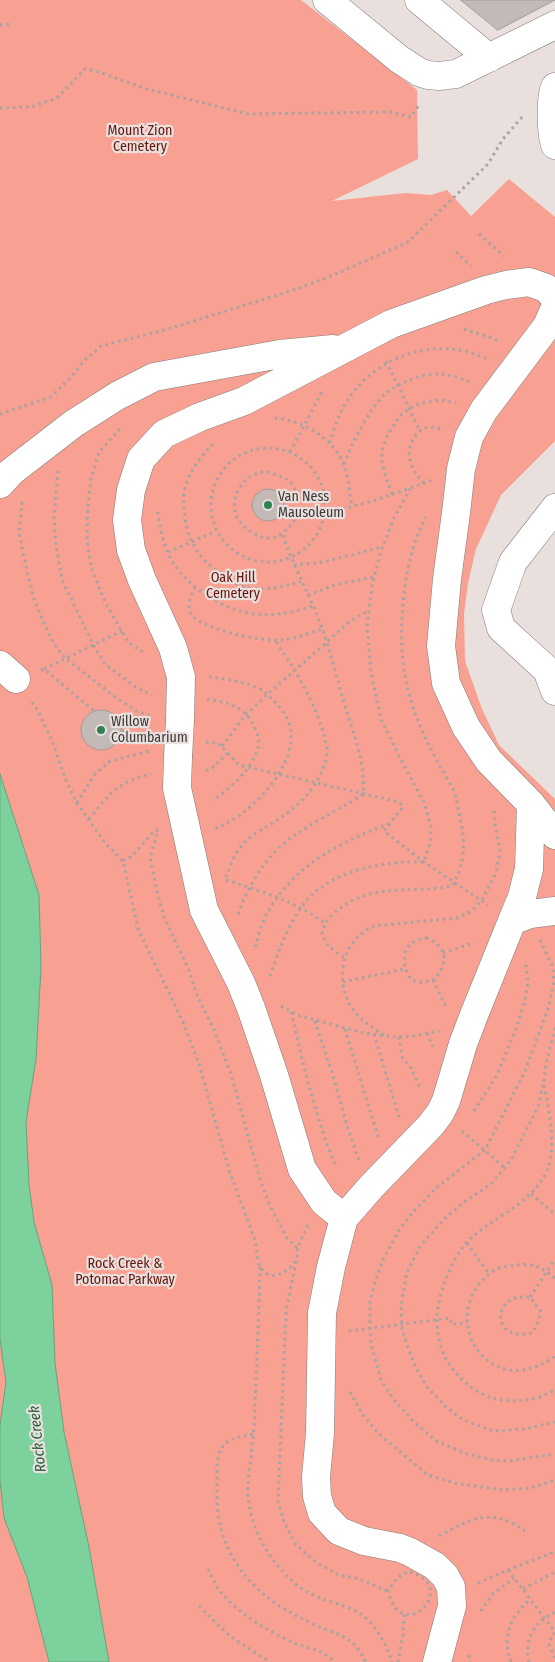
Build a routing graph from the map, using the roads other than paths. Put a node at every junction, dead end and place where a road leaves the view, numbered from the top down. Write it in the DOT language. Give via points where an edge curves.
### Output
graph roads {
  1 [pos="326,0"];
  2 [pos="419,0"];
  3 [pos="555,25"];
  4 [pos="489,58"];
  5 [pos="554,90"];
  6 [pos="555,145"];
  7 [pos="555,301"];
  8 [pos="555,308"];
  9 [pos="347,347"];
  10 [pos="0,484"];
  11 [pos="555,508"];
  12 [pos="555,691"];
  13 [pos="530,804"];
  14 [pos="555,835"];
  15 [pos="526,921"];
  16 [pos="349,1203"];
  17 [pos="437,1662"];
  1 -- 4 [label="street" via="419,72 433,76 456,74"];
  2 -- 4 [label="street"];
  3 -- 4 [label="street"];
  5 -- 6 [label="street"];
  7 -- 9 [label="street" via="546,288 529,282 506,285 390,324"];
  8 -- 13 [label="street" via="547,326 482,416 460,469 442,646 446,682 466,727 489,762"];
  9 -- 10 [label="street" via="280,354 154,377 117,396 64,431"];
  9 -- 16 [label="street, bridge" via="244,401 164,434 142,459 127,520 131,550 181,677 181,711 163,762 177,788 174,830 209,922 250,1008 302,1169"];
  11 -- 12 [label="street" via="513,562 496,610 501,628 547,670"];
  13 -- 14 [label="street"];
  13 -- 15 [label="street" via="529,869 522,897"];
  15 -- 16 [label="street" via="464,1020 463,1044 446,1101 437,1118 391,1167"];
  16 -- 17 [label="street" via="322,1313 317,1496 322,1513 339,1531 410,1552 436,1566 445,1576 451,1587 452,1606"];
}
